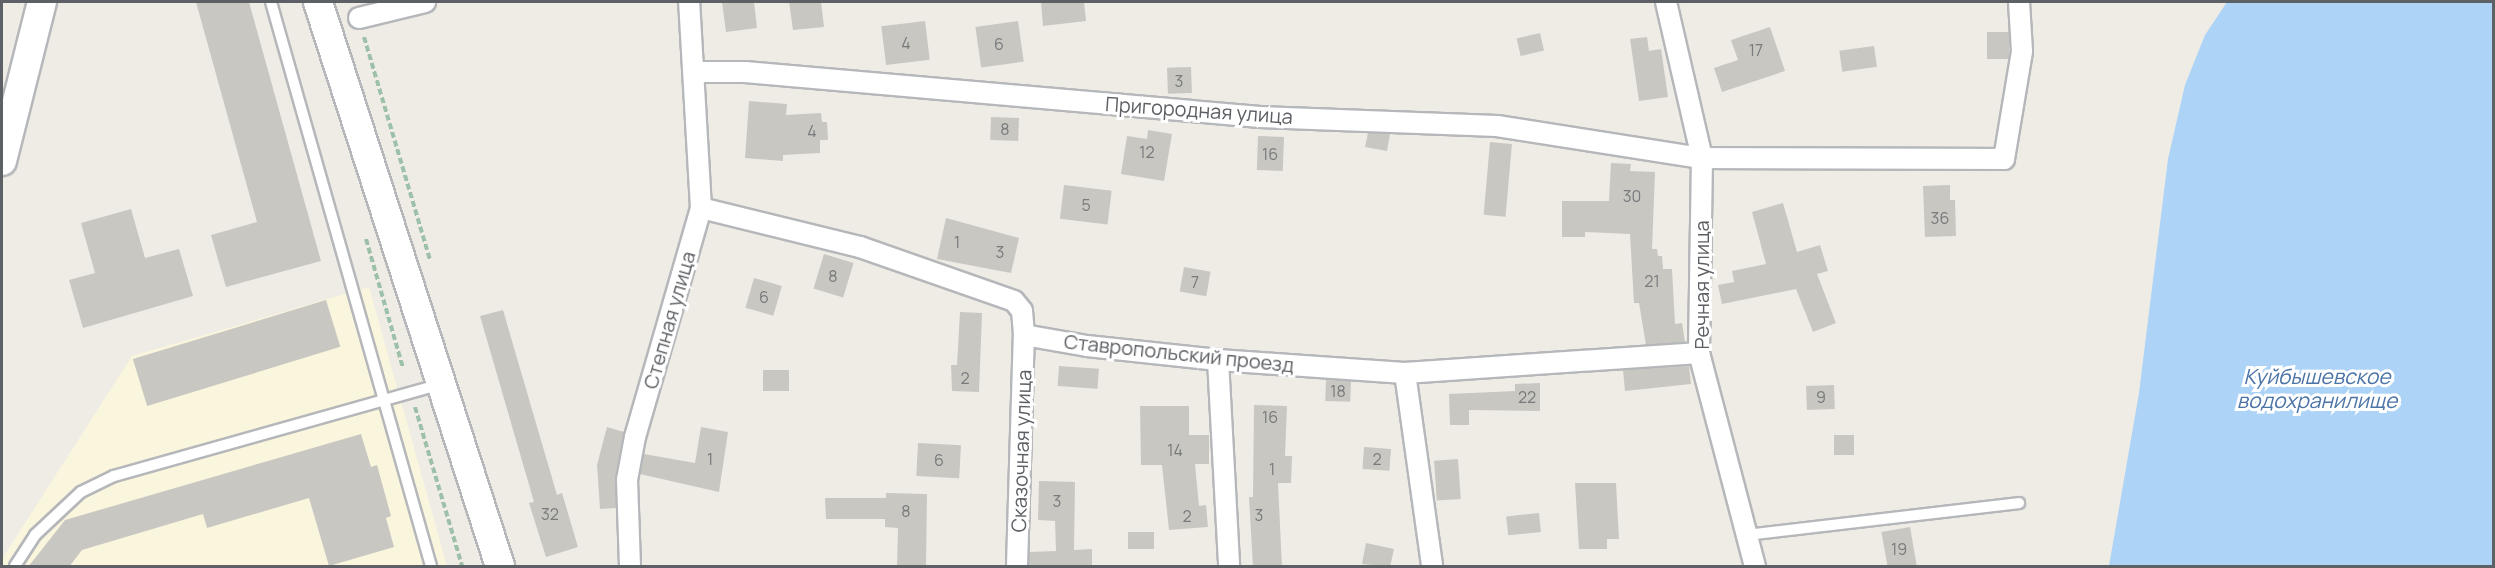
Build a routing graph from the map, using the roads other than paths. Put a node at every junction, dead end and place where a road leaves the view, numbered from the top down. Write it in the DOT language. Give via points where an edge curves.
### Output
graph roads {
  1 [pos="42,2"];
  2 [pos="271,2"];
  3 [pos="318,2"];
  4 [pos="425,2"];
  5 [pos="689,2"];
  6 [pos="1666,2"];
  7 [pos="2019,2"];
  8 [pos="347,10"];
  9 [pos="694,72"];
  10 [pos="371,157"];
  11 [pos="1702,158"];
  12 [pos="2,161"];
  13 [pos="701,208"];
  14 [pos="1024,335"];
  15 [pos="1699,354"];
  16 [pos="1218,360"];
  17 [pos="1405,373"];
  18 [pos="442,384"];
  19 [pos="384,399"];
  20 [pos="2019,503"];
  21 [pos="1747,535"];
  22 [pos="15,567"];
  23 [pos="431,567"];
  24 [pos="500,567"];
  25 [pos="630,567"];
  26 [pos="1017,567"];
  27 [pos="1229,567"];
  28 [pos="1432,567"];
  29 [pos="1755,567"];
  1 -- 12 [label="main road"];
  2 -- 19 [label="lane"];
  3 -- 10 [label="main road"];
  4 -- 8 [label="street"];
  5 -- 9 [label="street, Степная улица"];
  6 -- 11 [label="street, Речная улица"];
  7 -- 11 [label="street, Пригородная улица" via="2022,51 2004,159"];
  8 -- 10 [label="main road"];
  9 -- 11 [label="street, Пригородная улица" via="745,72 1260,117 1497,126"];
  9 -- 13 [label="street, Степная улица"];
  10 -- 18 [label="main road"];
  11 -- 15 [label="street, Речная улица"];
  13 -- 14 [label="street" via="860,247 1014,301 1022,311"];
  13 -- 25 [label="street, Степная улица" via="635,437 627,480"];
  14 -- 16 [label="street, Ставропольский проезд"];
  14 -- 26 [label="street, Сказочная улица"];
  15 -- 17 [label="street, Ставропольский проезд"];
  15 -- 21 [label="street, Речная улица"];
  16 -- 17 [label="street, Ставропольский проезд"];
  16 -- 27 [label="street"];
  17 -- 28 [label="street"];
  18 -- 19 [label="lane"];
  18 -- 24 [label="main road"];
  19 -- 22 [label="lane" via="114,476 81,492 35,535"];
  19 -- 23 [label="lane"];
  20 -- 21 [label="lane"];
  21 -- 29 [label="street, Речная улица"];
}
